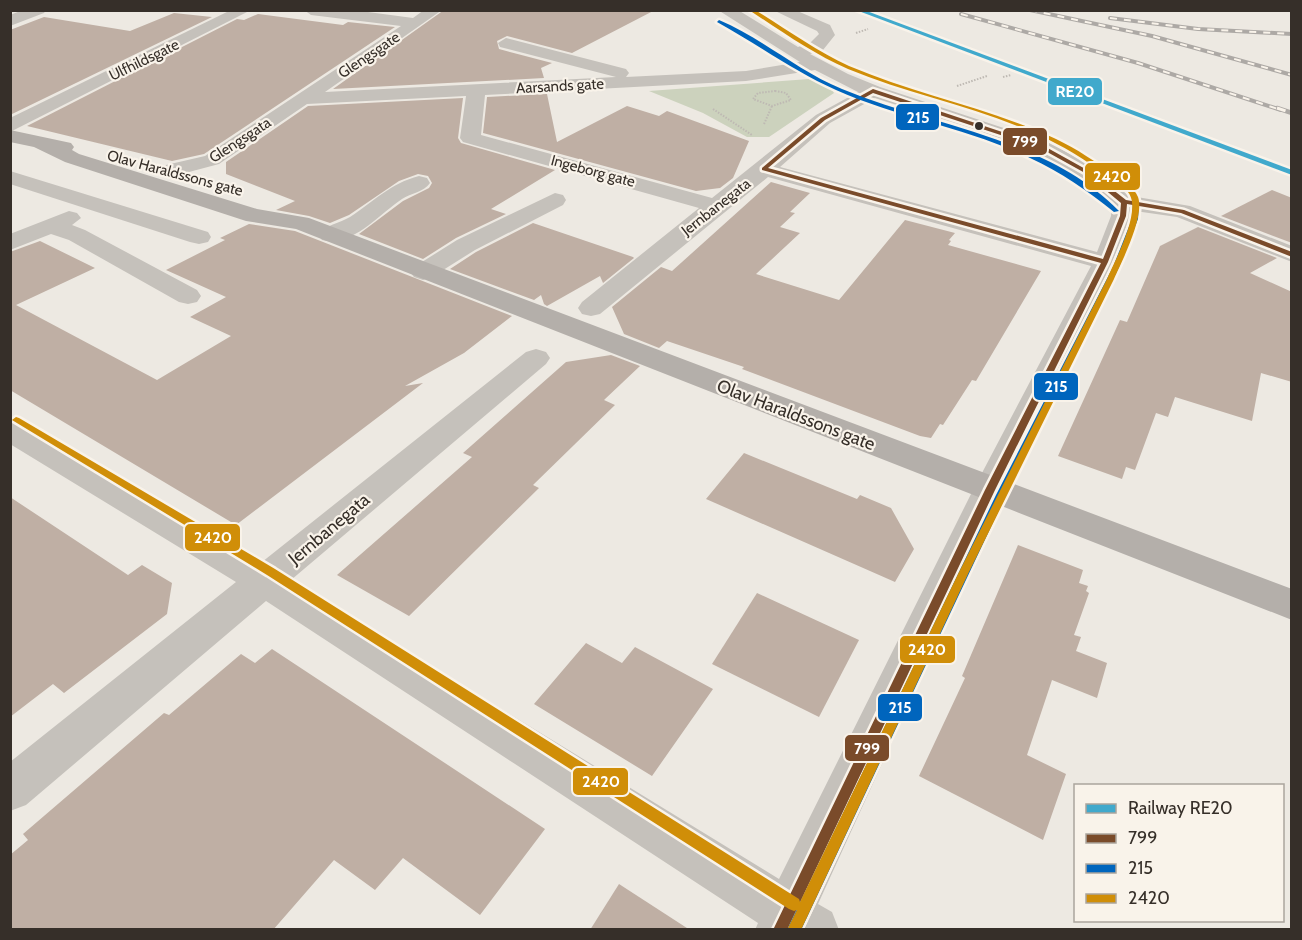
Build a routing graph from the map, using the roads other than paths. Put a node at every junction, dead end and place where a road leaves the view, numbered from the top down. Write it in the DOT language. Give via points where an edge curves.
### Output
graph roads {
  1 [pos="39,10"];
  2 [pos="244,10"];
  3 [pos="311,10"];
  4 [pos="435,10"];
  5 [pos="762,10"];
  6 [pos="780,10"];
  7 [pos="731,13"];
  8 [pos="10,21"];
  9 [pos="417,23"];
  10 [pos="506,43"];
  11 [pos="807,55"];
  12 [pos="651,81"];
  13 [pos="476,90"];
  14 [pos="873,91"];
  15 [pos="302,99"];
  16 [pos="920,107"];
  17 [pos="10,126"];
  18 [pos="10,136"];
  19 [pos="42,144"];
  20 [pos="174,170"];
  21 [pos="764,170"];
  22 [pos="10,177"];
  23 [pos="419,183"];
  24 [pos="555,200"];
  25 [pos="1124,202"];
  26 [pos="101,204"];
  27 [pos="716,206"];
  28 [pos="300,223"];
  29 [pos="50,226"];
  30 [pos="330,235"];
  31 [pos="199,237"];
  32 [pos="10,243"];
  33 [pos="1292,255"];
  34 [pos="1105,262"];
  35 [pos="423,272"];
  36 [pos="188,296"];
  37 [pos="591,308"];
  38 [pos="536,358"];
  39 [pos="10,430"];
  40 [pos="990,490"];
  41 [pos="265,582"];
  42 [pos="1292,605"];
  43 [pos="10,790"];
  44 [pos="794,924"];
  1 -- 8 [label="street"];
  2 -- 17 [label="street, Ulfhildsgate"];
  3 -- 9 [label="street"];
  4 -- 9 [label="street, Glengsgate"];
  5 -- 7 [label="street"];
  6 -- 11 [label="street" via="824,28 827,35"];
  7 -- 11 [label="street"];
  9 -- 15 [label="street, Glengsgate"];
  10 -- 12 [label="street"];
  11 -- 12 [label="street, Aarsands gate" via="746,76"];
  11 -- 14 [label="street"];
  11 -- 16 [label="street" via="822,51 918,93"];
  12 -- 13 [label="street, Aarsands gate"];
  13 -- 15 [label="street, Aarsands gate"];
  13 -- 27 [label="street, Ingeborg gate" via="470,138"];
  14 -- 16 [label="street"];
  14 -- 21 [label="street, Jernbanegata" via="823,118"];
  15 -- 20 [label="street, Glengsgata" via="212,159"];
  16 -- 25 [label="street" via="1042,147 1087,172"];
  18 -- 19 [label="main road, Olav Haraldssons gate"];
  19 -- 20 [label="main road, Olav Haraldssons gate" via="89,150"];
  19 -- 28 [label="main road, Olav Haraldssons gate" via="72,158 254,216"];
  20 -- 28 [label="main road, Olav Haraldssons gate" via="254,195"];
  21 -- 27 [label="street, Jernbanegata"];
  21 -- 34 [label="street"];
  22 -- 26 [label="street"];
  23 -- 30 [label="street" via="395,194 357,223"];
  24 -- 35 [label="street" via="466,245"];
  25 -- 33 [label="street" via="1182,211"];
  25 -- 34 [label="street" via="1123,216"];
  26 -- 29 [label="street"];
  26 -- 31 [label="street"];
  27 -- 37 [label="street, Jernbanegata"];
  28 -- 30 [label="main road, Olav Haraldssons gate"];
  29 -- 32 [label="street"];
  29 -- 36 [label="street" via="77,236"];
  30 -- 35 [label="main road, Olav Haraldssons gate"];
  34 -- 40 [label="street"];
  35 -- 40 [label="main road, Olav Haraldssons gate"];
  38 -- 41 [label="street, Jernbanegata"];
  39 -- 41 [label="street"];
  40 -- 42 [label="main road, Olav Haraldssons gate"];
  40 -- 44 [label="street"];
  41 -- 43 [label="street, Jernbanegata"];
  41 -- 44 [label="street"];
}
